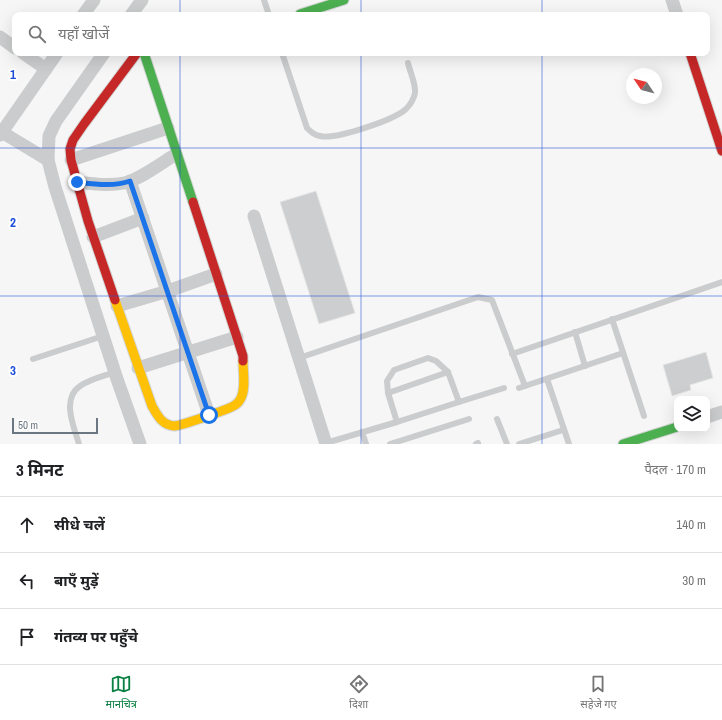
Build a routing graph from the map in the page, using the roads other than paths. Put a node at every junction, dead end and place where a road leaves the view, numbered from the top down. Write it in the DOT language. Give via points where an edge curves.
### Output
graph roads {
  1 [pos="142,0"];
  2 [pos="264,0"];
  3 [pos="344,0"];
  4 [pos="672,0"];
  5 [pos="134,12"];
  6 [pos="268,12"];
  7 [pos="306,12"];
  8 [pos="676,12"];
  9 [pos="0,37"];
  10 [pos="12,46"];
  11 [pos="27,56"];
  12 [pos="55,56"];
  13 [pos="102,56"];
  14 [pos="135,56"];
  15 [pos="145,56"];
  16 [pos="283,56"];
  17 [pos="691,56"];
  18 [pos="408,63"];
  19 [pos="46,69"];
  20 [pos="168,128"];
  21 [pos="1,133"];
  22 [pos="722,151"];
  23 [pos="176,154"];
  24 [pos="48,160"];
  25 [pos="71,160"];
  26 [pos="130,181"];
  27 [pos="77,182"];
  28 [pos="254,216"];
  29 [pos="143,218"];
  30 [pos="93,237"];
  31 [pos="216,274"];
  32 [pos="722,282"];
  33 [pos="168,291"];
  34 [pos="117,306"];
  35 [pos="612,319"];
  36 [pos="575,332"];
  37 [pos="103,336"];
  38 [pos="237,337"];
  39 [pos="188,352"];
  40 [pos="623,352"];
  41 [pos="512,354"];
  42 [pos="299,358"];
  43 [pos="33,359"];
  44 [pos="585,366"];
  45 [pos="138,368"];
  46 [pos="115,372"];
  47 [pos="448,372"];
  48 [pos="547,378"];
  49 [pos="526,386"];
  50 [pos="504,388"];
  51 [pos="519,388"];
  52 [pos="388,393"];
  53 [pos="459,402"];
  54 [pos="722,412"];
  55 [pos="209,415"];
  56 [pos="644,416"];
  57 [pos="710,416"];
  58 [pos="497,418"];
  59 [pos="468,419"];
  60 [pos="397,422"];
  61 [pos="674,428"];
  62 [pos="563,430"];
  63 [pos="362,432"];
  64 [pos="79,444"];
  65 [pos="140,444"];
  66 [pos="326,444"];
  67 [pos="366,444"];
  68 [pos="390,444"];
  69 [pos="507,444"];
  70 [pos="519,444"];
  71 [pos="569,444"];
  72 [pos="623,444"];
  1 -- 5 [label="street"];
  2 -- 6 [label="lane"];
  3 -- 7 [label="street"];
  4 -- 8 [label="street"];
  9 -- 10 [label="street"];
  11 -- 19 [label="street"];
  12 -- 19 [label="street"];
  13 -- 24 [label="street" via="56,121 49,136"];
  14 -- 25 [label="street" via="73,140 70,149"];
  15 -- 20 [label="street"];
  16 -- 18 [label="lane" via="307,128 313,134 330,137 398,115 407,108 415,93"];
  17 -- 22 [label="street"];
  19 -- 21 [label="street"];
  20 -- 23 [label="street"];
  20 -- 25 [label="street"];
  21 -- 24 [label="street"];
  23 -- 26 [label="street"];
  23 -- 31 [label="street"];
  24 -- 37 [label="street"];
  25 -- 27 [label="street"];
  26 -- 27 [label="street" via="101,184"];
  26 -- 29 [label="street"];
  27 -- 30 [label="street"];
  28 -- 42 [label="street"];
  29 -- 30 [label="street"];
  29 -- 33 [label="street"];
  30 -- 34 [label="street"];
  31 -- 33 [label="street"];
  31 -- 38 [label="street"];
  32 -- 35 [label="lane"];
  33 -- 34 [label="street"];
  33 -- 39 [label="street"];
  34 -- 45 [label="street"];
  35 -- 36 [label="lane"];
  35 -- 40 [label="lane"];
  36 -- 41 [label="lane"];
  36 -- 44 [label="lane"];
  37 -- 43 [label="lane"];
  37 -- 46 [label="street"];
  38 -- 39 [label="street"];
  38 -- 55 [label="street" via="243,356 241,398 235,405"];
  39 -- 45 [label="street"];
  39 -- 55 [label="street"];
  40 -- 44 [label="lane"];
  40 -- 56 [label="lane"];
  41 -- 42 [label="lane" via="492,300 478,297"];
  41 -- 49 [label="lane"];
  42 -- 66 [label="street"];
  44 -- 48 [label="lane"];
  45 -- 55 [label="street" via="152,406 164,423 174,426"];
  46 -- 64 [label="lane" via="80,386 73,394 70,402 71,417"];
  46 -- 65 [label="street"];
  47 -- 52 [label="lane"];
  47 -- 52 [label="lane" via="436,361 428,358 394,370 387,381"];
  47 -- 53 [label="lane"];
  48 -- 49 [label="lane"];
  48 -- 62 [label="lane"];
  49 -- 51 [label="lane"];
  50 -- 53 [label="lane"];
  52 -- 60 [label="lane"];
  53 -- 60 [label="lane"];
  54 -- 57 [label="street"];
  58 -- 69 [label="lane"];
  59 -- 68 [label="lane"];
  60 -- 63 [label="lane"];
  61 -- 72 [label="street"];
  62 -- 70 [label="lane"];
  62 -- 71 [label="lane"];
  63 -- 66 [label="lane"];
  63 -- 67 [label="lane"];
}
